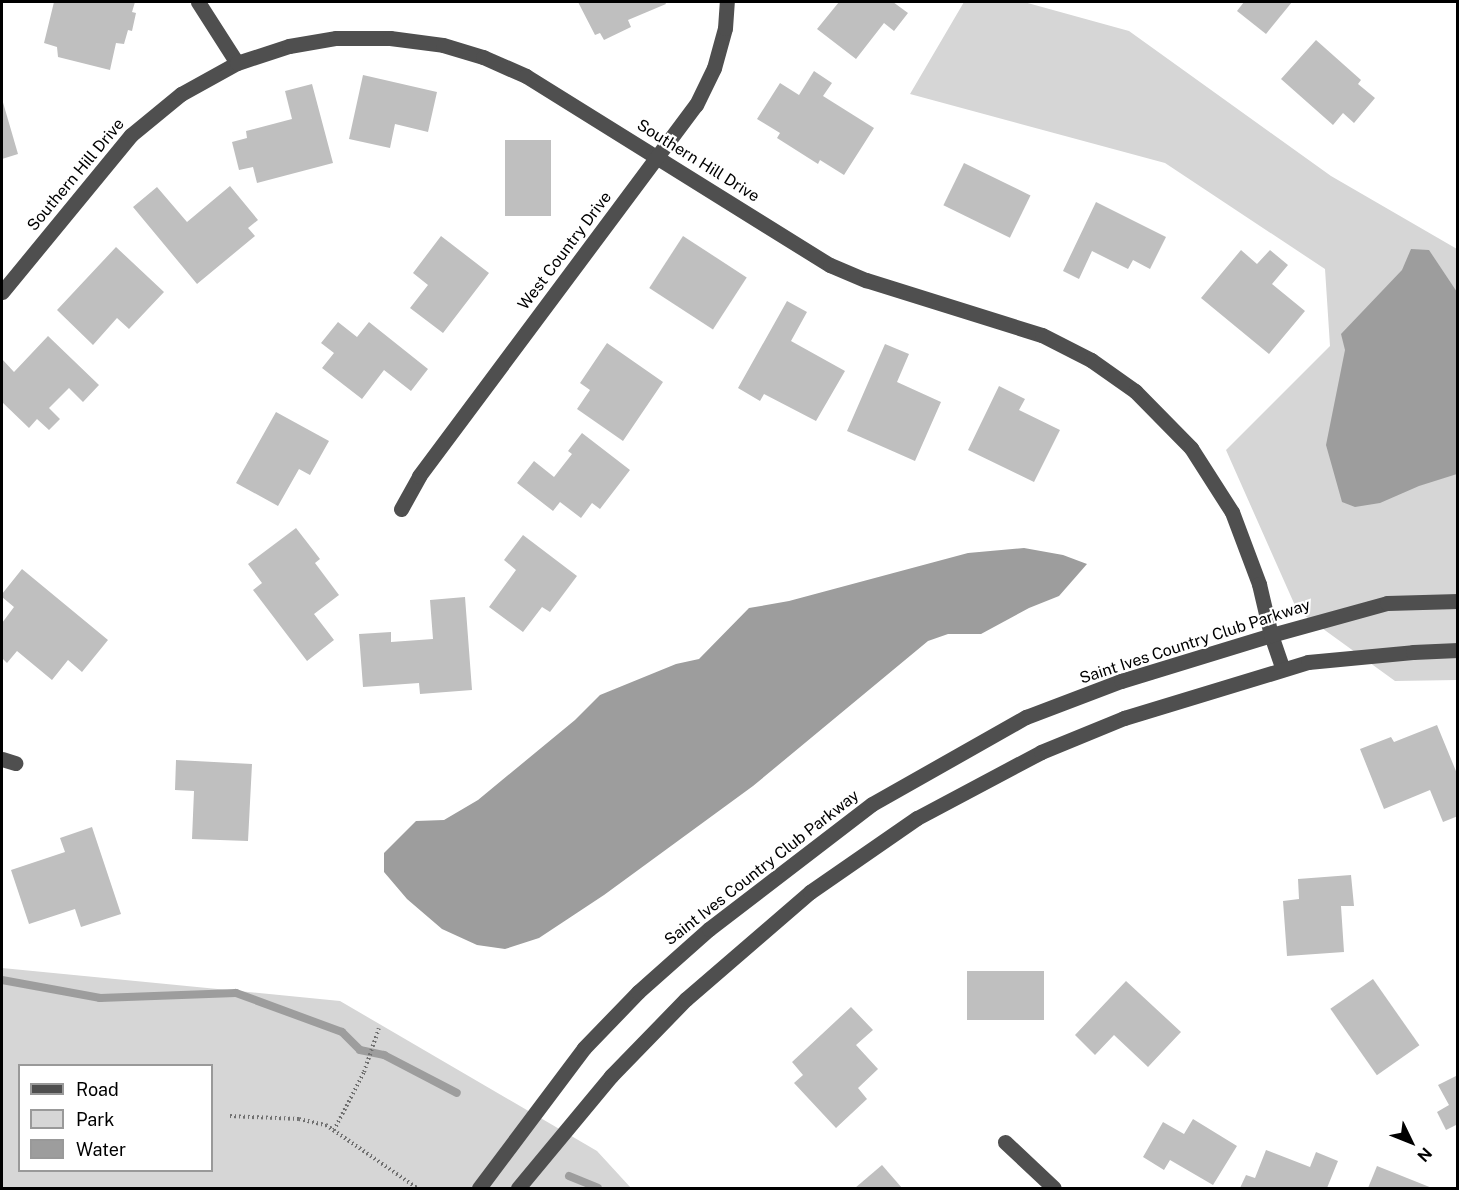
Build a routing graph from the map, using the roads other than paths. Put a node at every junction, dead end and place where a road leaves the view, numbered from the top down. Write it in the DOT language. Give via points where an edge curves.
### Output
graph roads {
  1 [pos="198,2"];
  2 [pos="727,2"];
  3 [pos="237,63"];
  4 [pos="657,157"];
  5 [pos="2,292"];
  6 [pos="401,509"];
  7 [pos="1458,601"];
  8 [pos="1271,634"];
  9 [pos="1458,650"];
  10 [pos="1283,669"];
  11 [pos="1005,1142"];
  12 [pos="479,1188"];
  13 [pos="518,1188"];
  14 [pos="1054,1188"];
  1 -- 3 [label="street"];
  2 -- 4 [label="street, West Country Drive" via="725,28 714,68 696,105"];
  3 -- 4 [label="street, Southern Hill Drive" via="289,46 336,38 390,38 443,45 526,76"];
  3 -- 5 [label="street, Southern Hill Drive" via="181,94 131,135"];
  4 -- 6 [label="street, West Country Drive" via="419,476"];
  4 -- 8 [label="street, Southern Hill Drive" via="830,265 1042,335 1091,360 1135,391 1191,448 1232,512 1259,584"];
  7 -- 8 [label="street, Saint Ives Country Club Parkway" via="1387,603"];
  8 -- 10 [label="street, Southern Hill Drive"];
  8 -- 12 [label="street, Saint Ives Country Club Parkway" via="1121,681 1026,717 872,804 709,929 638,992 584,1048"];
  9 -- 10 [label="street" via="1308,662"];
  10 -- 13 [label="street" via="1124,718 1041,752 917,818 810,892 686,999 611,1076"];
  11 -- 14 [label="street"];
}
